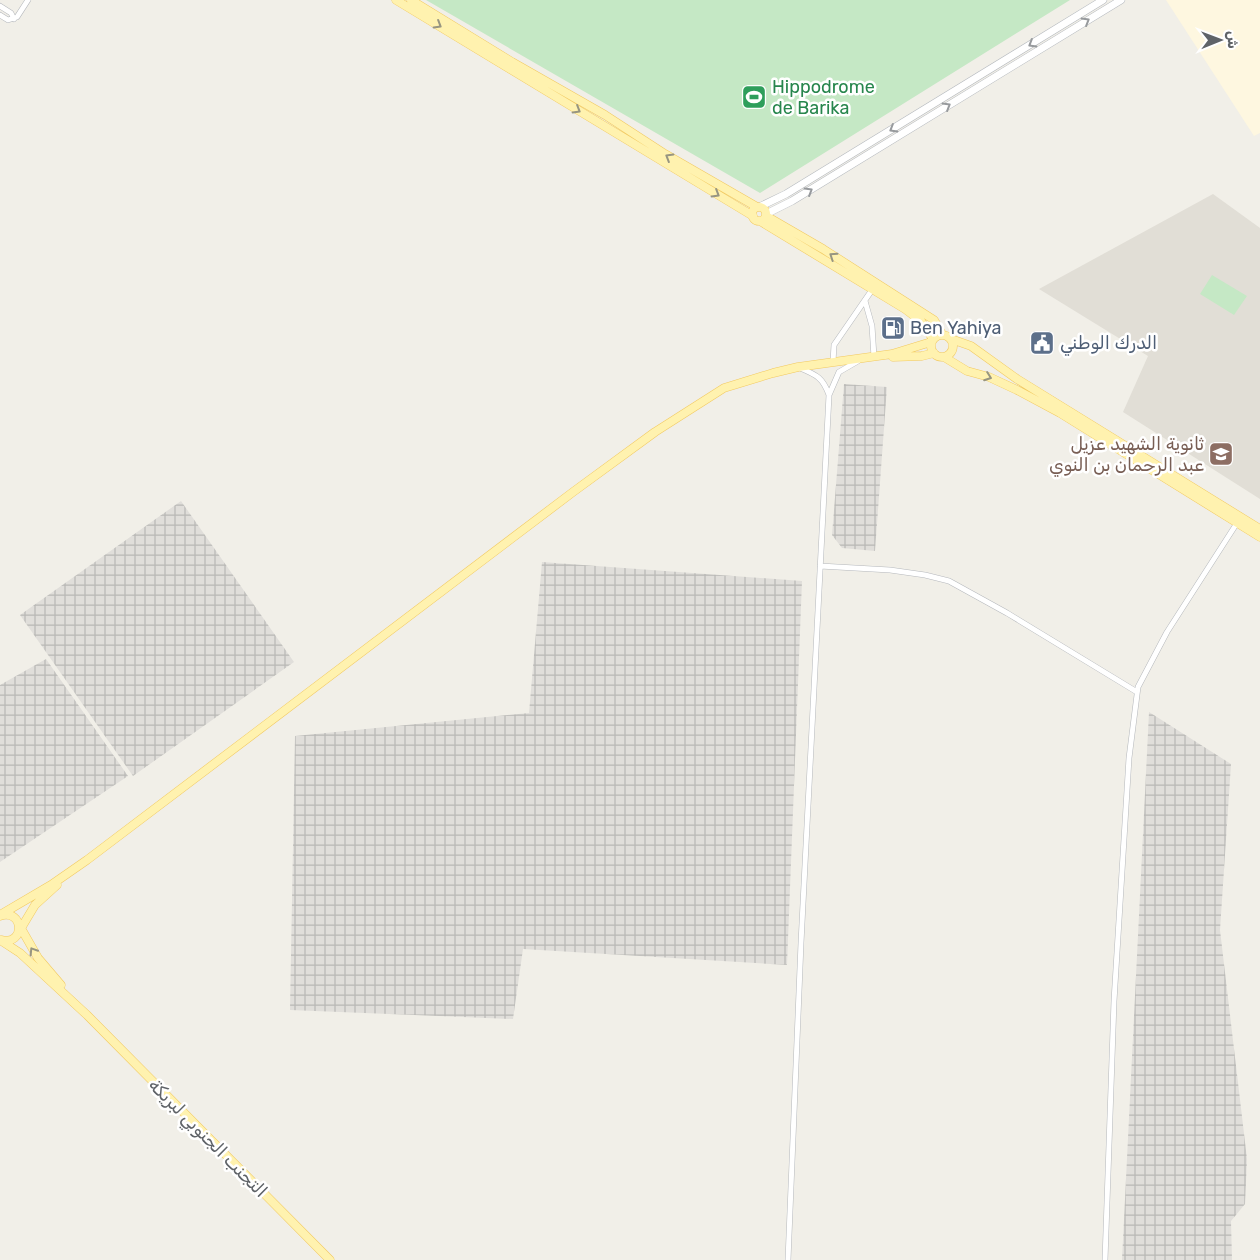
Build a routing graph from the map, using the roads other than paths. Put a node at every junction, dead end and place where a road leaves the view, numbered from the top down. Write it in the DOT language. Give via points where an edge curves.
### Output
graph roads {
  1 [pos="28,0"];
  2 [pos="396,0"];
  3 [pos="411,0"];
  4 [pos="1103,0"];
  5 [pos="1121,0"];
  6 [pos="0,6"];
  7 [pos="0,15"];
  8 [pos="14,19"];
  9 [pos="458,33"];
  10 [pos="758,207"];
  11 [pos="761,217"];
  12 [pos="874,287"];
  13 [pos="865,301"];
  14 [pos="942,334"];
  15 [pos="952,339"];
  16 [pos="932,341"];
  17 [pos="934,353"];
  18 [pos="874,357"];
  19 [pos="944,357"];
  20 [pos="861,359"];
  21 [pos="833,362"];
  22 [pos="798,367"];
  23 [pos="829,395"];
  24 [pos="1237,523"];
  25 [pos="1260,529"];
  26 [pos="1260,537"];
  27 [pos="820,566"];
  28 [pos="1137,692"];
  29 [pos="87,860"];
  30 [pos="1,915"];
  31 [pos="19,929"];
  32 [pos="0,939"];
  33 [pos="87,1015"];
  34 [pos="330,1260"];
  35 [pos="788,1260"];
  36 [pos="1104,1260"];
  1 -- 8 [label="street"];
  2 -- 9 [label="main road, one-way"];
  3 -- 9 [label="main road"];
  4 -- 10 [label="street, one-way" via="786,194"];
  11 -- 5 [label="street, one-way"];
  6 -- 8 [label="street"];
  7 -- 8 [label="street" via="8,20"];
  10 -- 9 [label="main road, one-way"];
  9 -- 11 [label="main road, one-way"];
  10 -- 11 [label="main road" via="752,212"];
  11 -- 12 [label="main road"];
  12 -- 13 [label="street"];
  12 -- 14 [label="main road" via="934,320"];
  12 -- 16 [label="main road" via="921,321"];
  13 -- 18 [label="street" via="872,326"];
  13 -- 21 [label="street" via="834,345"];
  14 -- 15 [label="main road"];
  14 -- 16 [label="main road"];
  15 -- 19 [label="main road" via="953,350"];
  15 -- 25 [label="main road" via="971,346 1017,379"];
  16 -- 17 [label="main road"];
  16 -- 18 [label="main road"];
  17 -- 18 [label="main road"];
  17 -- 19 [label="main road"];
  18 -- 20 [label="main road"];
  19 -- 24 [label="main road, one-way" via="1060,413"];
  20 -- 21 [label="main road"];
  20 -- 23 [label="street" via="839,372"];
  21 -- 22 [label="main road"];
  22 -- 23 [label="street" via="824,383"];
  22 -- 29 [label="main road" via="724,388 655,432"];
  23 -- 27 [label="street"];
  24 -- 26 [label="main road"];
  24 -- 28 [label="street" via="1167,632"];
  27 -- 28 [label="street" via="925,574 949,581"];
  27 -- 35 [label="street"];
  28 -- 36 [label="street" via="1129,758 1114,1001"];
  29 -- 30 [label="main road"];
  29 -- 31 [label="main road" via="36,905"];
  30 -- 31 [label="main road" via="13,916"];
  31 -- 32 [label="main road" via="10,940"];
  33 -- 31 [label="main road, التجنب الجنوبي لبريكة, one-way" via="38,958"];
  32 -- 33 [label="main road, التجنب الجنوبي لبريكة" via="20,953"];
  33 -- 34 [label="main road, التجنب الجنوبي لبريكة"];
}
